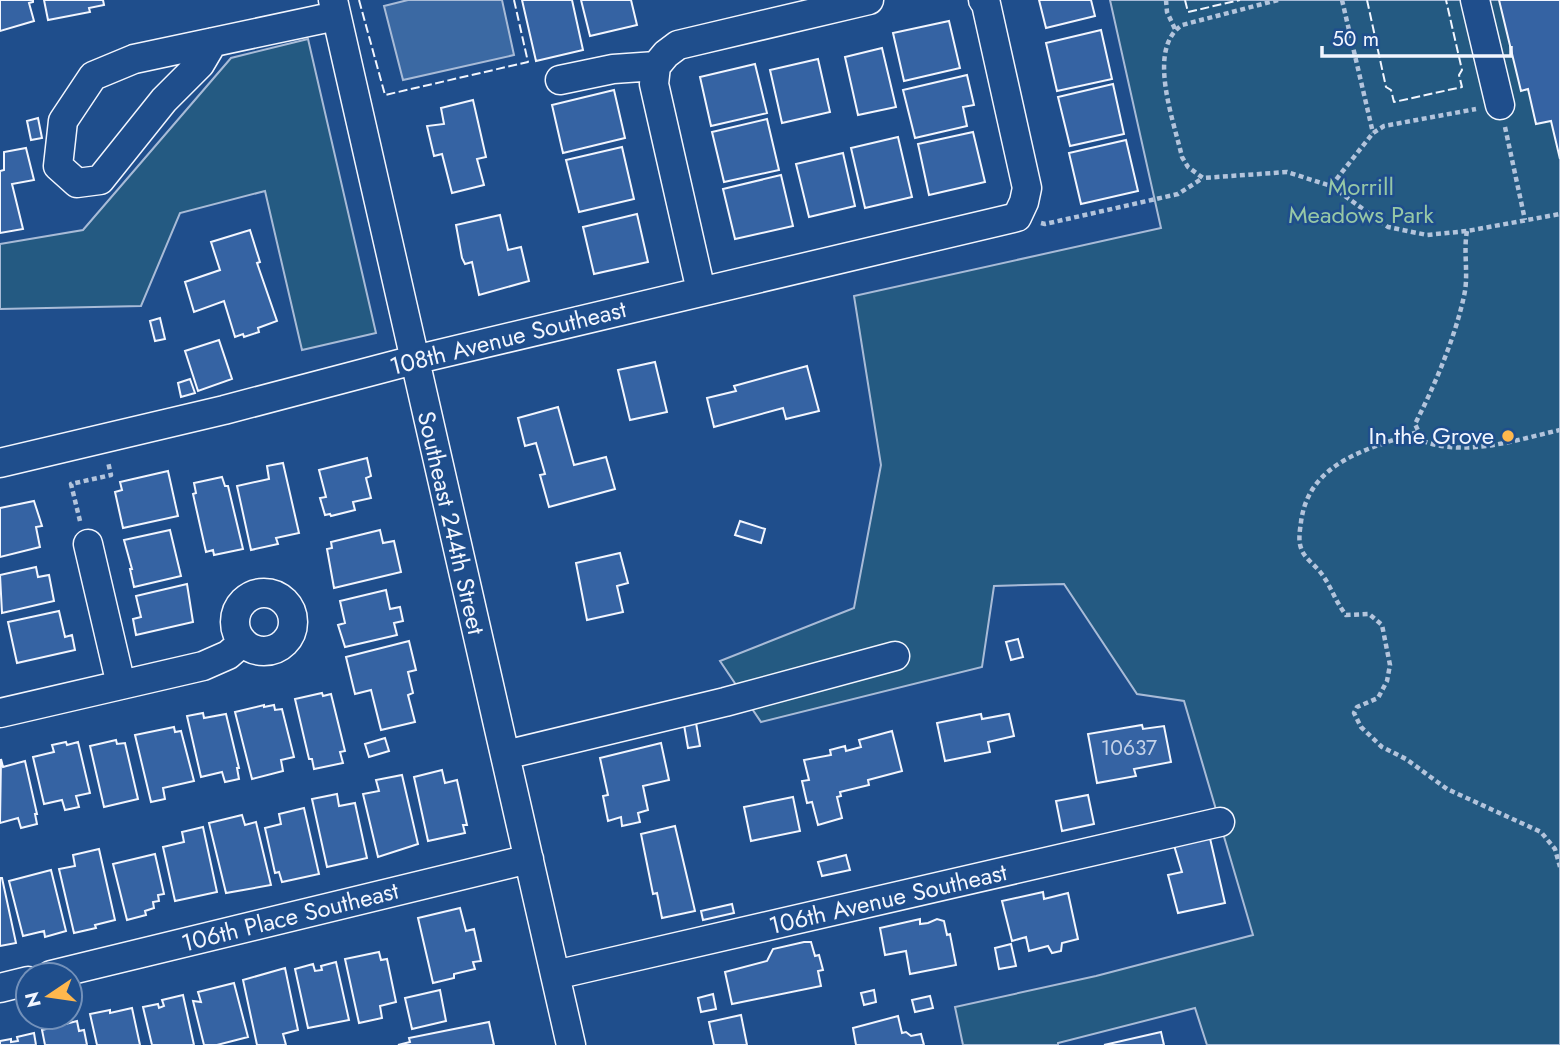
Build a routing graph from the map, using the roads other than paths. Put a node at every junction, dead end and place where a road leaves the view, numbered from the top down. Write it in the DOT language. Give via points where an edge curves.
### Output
graph roads {
  1 [pos="869,0"];
  2 [pos="984,0"];
  3 [pos="1475,0"];
  4 [pos="334,8"];
  5 [pos="213,42"];
  6 [pos="656,66"];
  7 [pos="560,80"];
  8 [pos="1500,105"];
  9 [pos="701,291"];
  10 [pos="414,360"];
  11 [pos="0,463"];
  12 [pos="88,544"];
  13 [pos="243,642"];
  14 [pos="895,656"];
  15 [pos="121,685"];
  16 [pos="0,713"];
  17 [pos="505,755"];
  18 [pos="1220,822"];
  19 [pos="529,859"];
  20 [pos="84,967"];
  21 [pos="555,975"];
  22 [pos="571,1045"];
  1 -- 6 [label="street" via="678,45"];
  2 -- 9 [label="street, 108th Avenue Southeast" via="1027,188 1017,217"];
  3 -- 8 [label="street"];
  4 -- 5 [label="street"];
  4 -- 10 [label="street, Southeast 244th Street"];
  5 -- 5 [label="street" via="134,59 93,76 64,121 58,166 77,183 100,180 164,100 200,64"];
  6 -- 7 [label="street"];
  6 -- 9 [label="street" via="654,84"];
  9 -- 10 [label="street, 108th Avenue Southeast"];
  10 -- 11 [label="street, 108th Avenue Southeast"];
  10 -- 17 [label="street, Southeast 244th Street"];
  12 -- 15 [label="street"];
  13 -- 15 [label="street" via="203,666"];
  14 -- 17 [label="street"];
  15 -- 16 [label="street"];
  17 -- 19 [label="street, Southeast 244th Street"];
  18 -- 21 [label="street, 106th Avenue Southeast"];
  19 -- 20 [label="street, 106th Place Southeast"];
  19 -- 21 [label="street, Southeast 244th Street"];
  21 -- 22 [label="street, Southeast 244th Street"];
}
